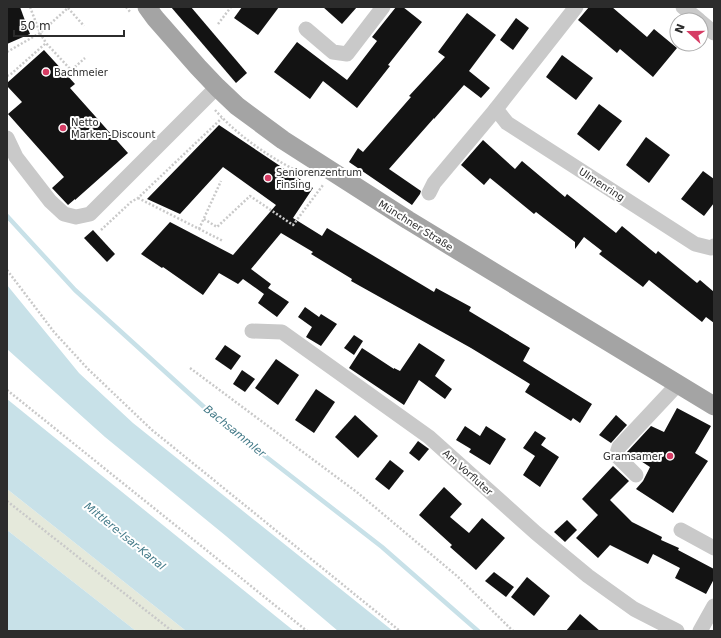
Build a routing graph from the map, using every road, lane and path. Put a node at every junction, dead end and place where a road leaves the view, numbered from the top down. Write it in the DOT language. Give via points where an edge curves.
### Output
graph roads {
  1 [pos="30,7"];
  2 [pos="147,7"];
  3 [pos="231,7"];
  4 [pos="383,7"];
  5 [pos="576,7"];
  6 [pos="68,8"];
  7 [pos="218,24"];
  8 [pos="84,26"];
  9 [pos="306,29"];
  10 [pos="40,33"];
  11 [pos="46,43"];
  12 [pos="7,52"];
  13 [pos="85,58"];
  14 [pos="71,70"];
  15 [pos="66,75"];
  16 [pos="7,76"];
  17 [pos="217,87"];
  18 [pos="496,109"];
  19 [pos="222,118"];
  20 [pos="7,138"];
  21 [pos="222,181"];
  22 [pos="323,185"];
  23 [pos="429,193"];
  24 [pos="138,198"];
  25 [pos="204,219"];
  26 [pos="199,229"];
  27 [pos="101,230"];
  28 [pos="223,241"];
  29 [pos="714,246"];
  30 [pos="7,270"];
  31 [pos="252,331"];
  32 [pos="190,368"];
  33 [pos="678,384"];
  34 [pos="7,390"];
  35 [pos="714,406"];
  36 [pos="636,475"];
  37 [pos="7,501"];
  38 [pos="681,530"];
  39 [pos="714,548"];
  40 [pos="714,606"];
  41 [pos="172,631"];
  42 [pos="307,631"];
  43 [pos="400,631"];
  44 [pos="513,631"];
  45 [pos="676,631"];
  46 [pos="700,631"];
  1 -- 10 [label="path"];
  2 -- 17 [label="main road, Münchner Straße"];
  3 -- 7 [label="path"];
  4 -- 9 [label="street" via="347,54 333,52"];
  5 -- 18 [label="street"];
  6 -- 8 [label="path"];
  6 -- 10 [label="path"];
  10 -- 11 [label="path"];
  10 -- 12 [label="path"];
  11 -- 14 [label="path"];
  11 -- 16 [label="path"];
  13 -- 14 [label="path"];
  14 -- 15 [label="path"];
  17 -- 20 [label="street" via="90,214 76,217 64,214 50,202 16,157"];
  17 -- 33 [label="main road, Münchner Straße" via="283,140 555,311"];
  18 -- 23 [label="street" via="434,183"];
  18 -- 29 [label="street, Ulmenring" via="507,123 695,244 711,248"];
  19 -- 24 [label="path"];
  21 -- 25 [label="path"];
  22 -- 25 [label="path" via="293,225 250,196 217,227"];
  24 -- 26 [label="path"];
  24 -- 27 [label="path"];
  25 -- 26 [label="path"];
  26 -- 28 [label="path"];
  30 -- 43 [label="path" via="54,332 88,369 152,430"];
  31 -- 45 [label="street, Am Vorfluter" via="282,332 288,336 429,437 588,576 634,609"];
  32 -- 44 [label="path" via="358,493 457,576"];
  33 -- 35 [label="main road, Münchner Straße"];
  33 -- 36 [label="street" via="619,447 618,457"];
  34 -- 42 [label="path"];
  37 -- 41 [label="path"];
  38 -- 39 [label="street"];
  40 -- 46 [label="street"];
}
